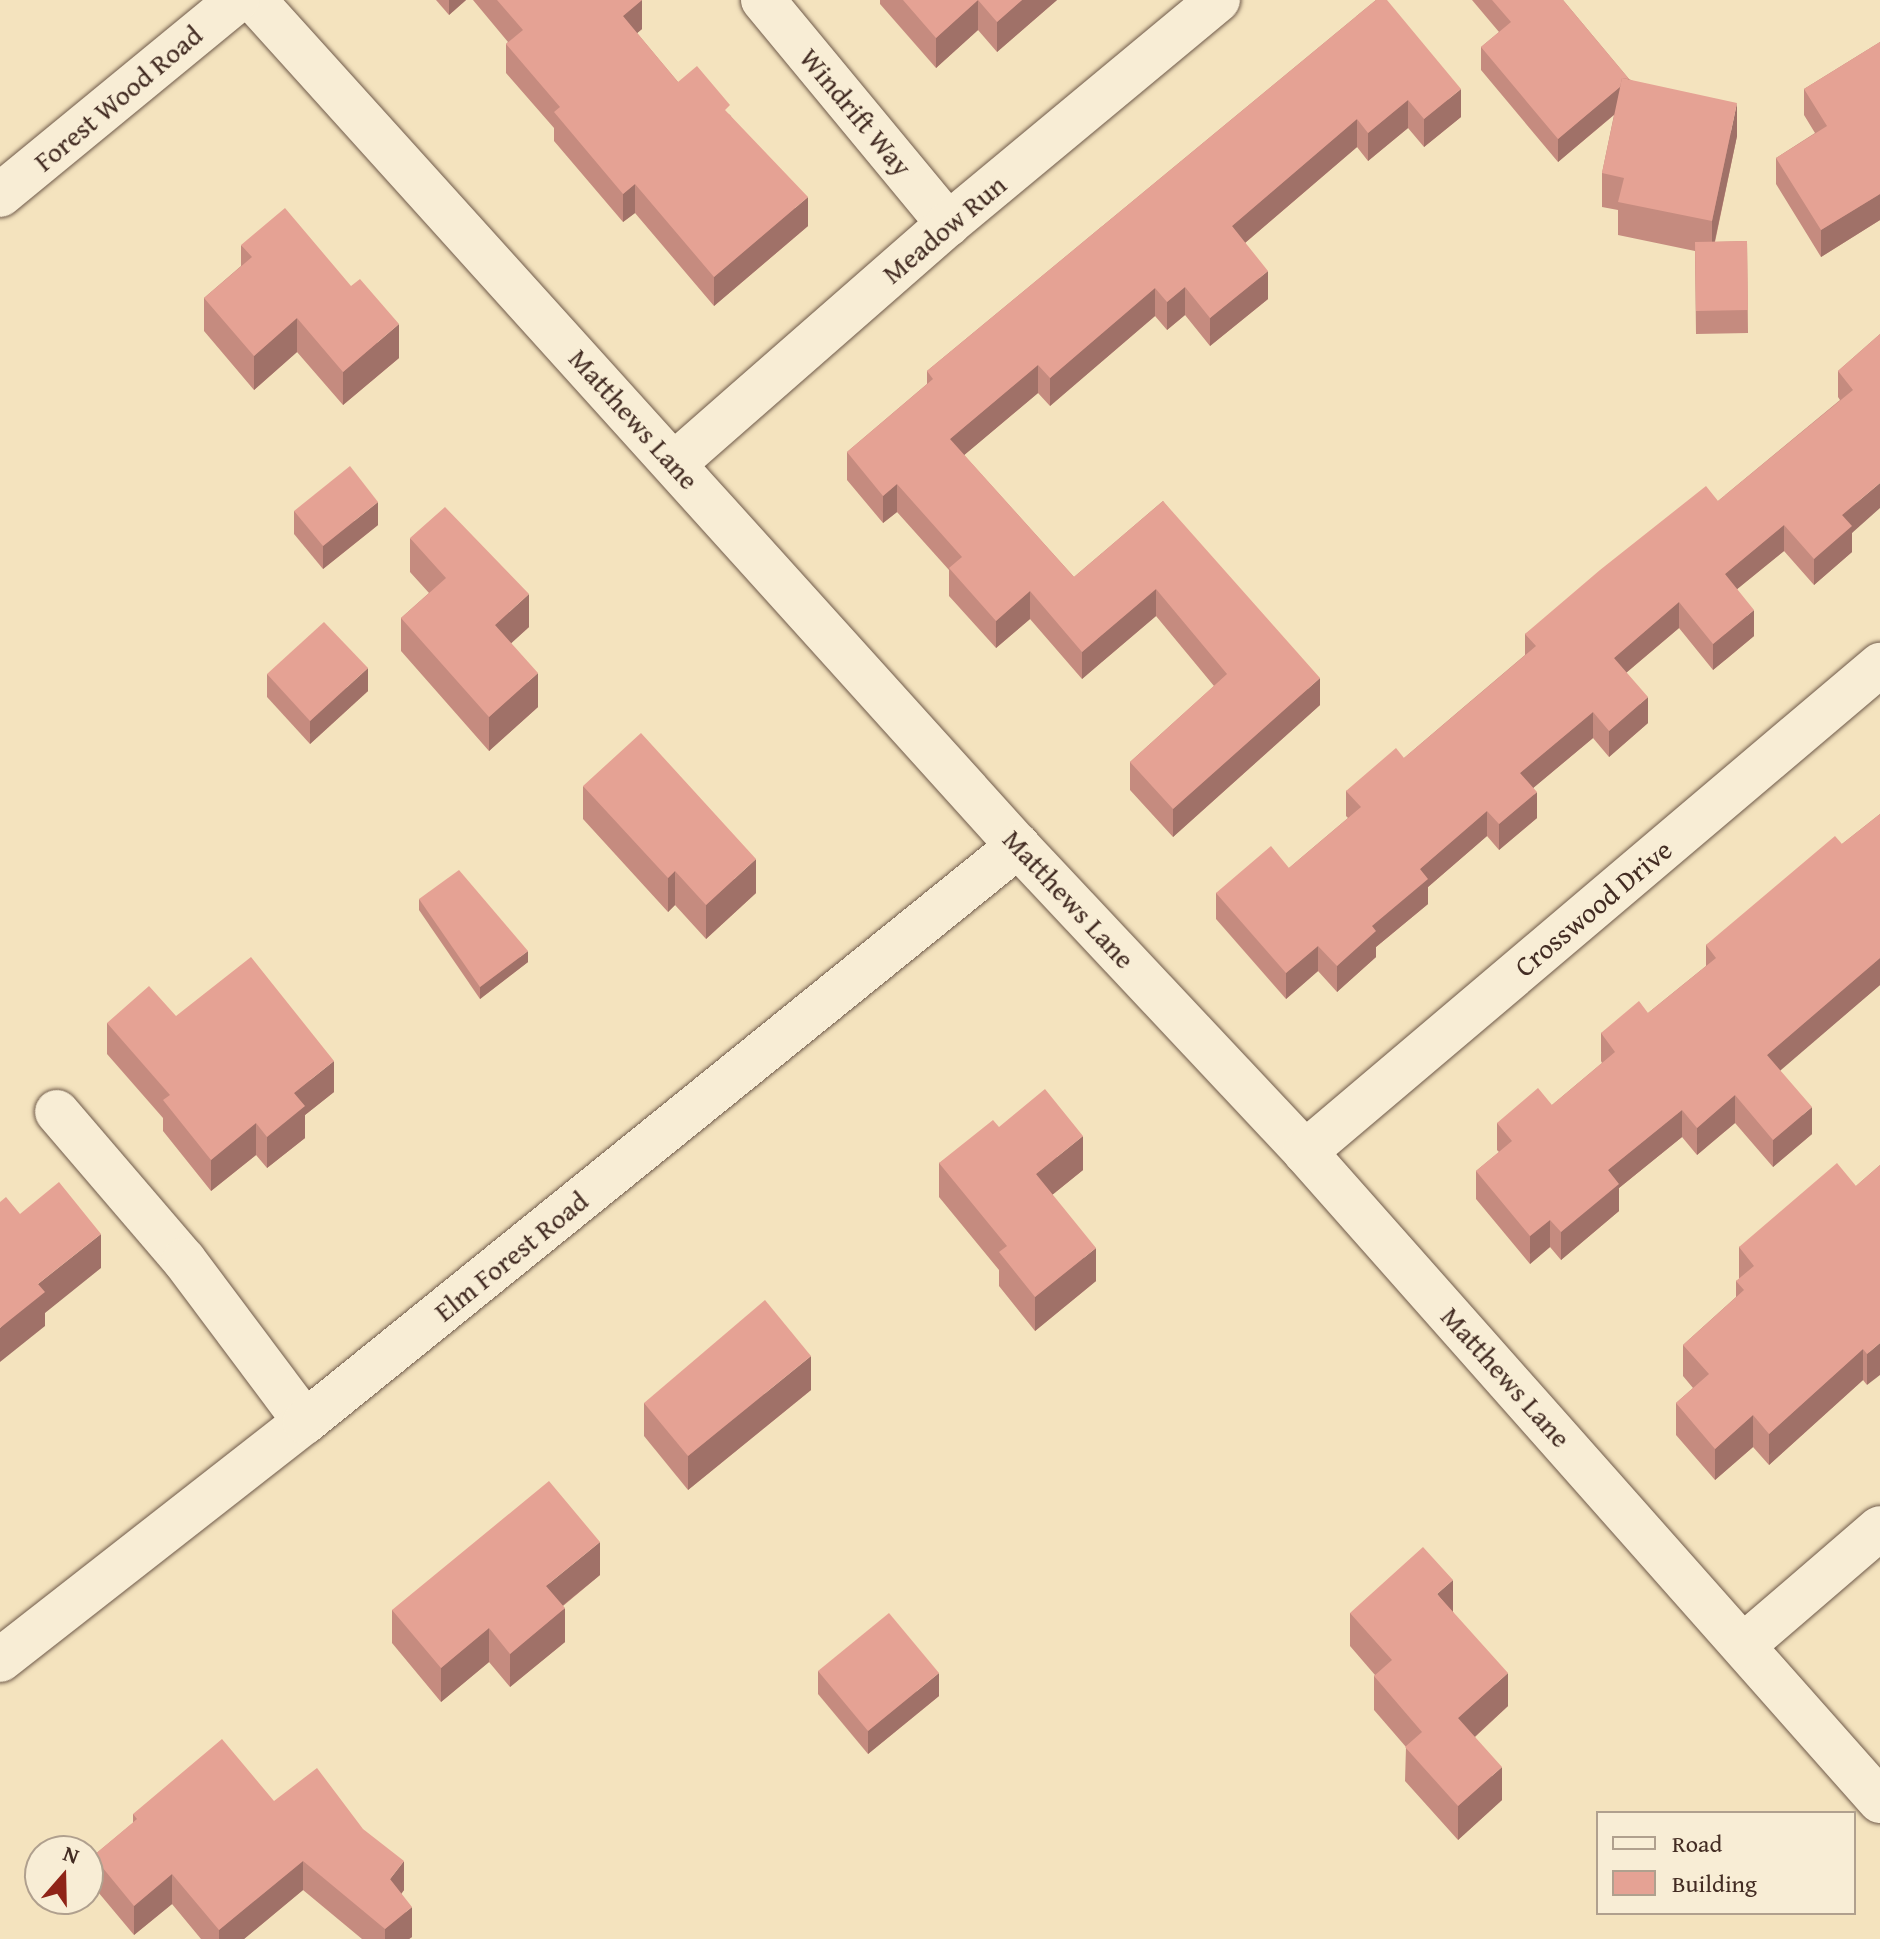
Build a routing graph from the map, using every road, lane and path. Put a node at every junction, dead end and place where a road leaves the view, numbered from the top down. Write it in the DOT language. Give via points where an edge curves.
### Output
graph roads {
  1 [pos="237,0"];
  2 [pos="254,0"];
  3 [pos="763,0"];
  4 [pos="1218,0"];
  5 [pos="0,195"];
  6 [pos="948,224"];
  7 [pos="675,463"];
  8 [pos="1880,665"];
  9 [pos="1018,846"];
  10 [pos="57,1112"];
  11 [pos="1305,1152"];
  12 [pos="305,1422"];
  13 [pos="1880,1528"];
  14 [pos="1744,1645"];
  15 [pos="0,1660"];
  16 [pos="1880,1801"];
  1 -- 5 [label="street, Forest Wood Road"];
  2 -- 7 [label="street, Matthews Lane"];
  3 -- 6 [label="street, Windrift Way"];
  4 -- 6 [label="street, Meadow Run"];
  6 -- 7 [label="street, Meadow Run"];
  7 -- 9 [label="street, Matthews Lane"];
  8 -- 11 [label="street, Crosswood Drive"];
  9 -- 11 [label="street, Matthews Lane"];
  9 -- 12 [label="street, Elm Forest Road"];
  10 -- 12 [label="street" via="184,1260"];
  11 -- 14 [label="street, Matthews Lane"];
  12 -- 15 [label="street, Elm Forest Road"];
  13 -- 14 [label="street"];
  14 -- 16 [label="street, Matthews Lane"];
}
